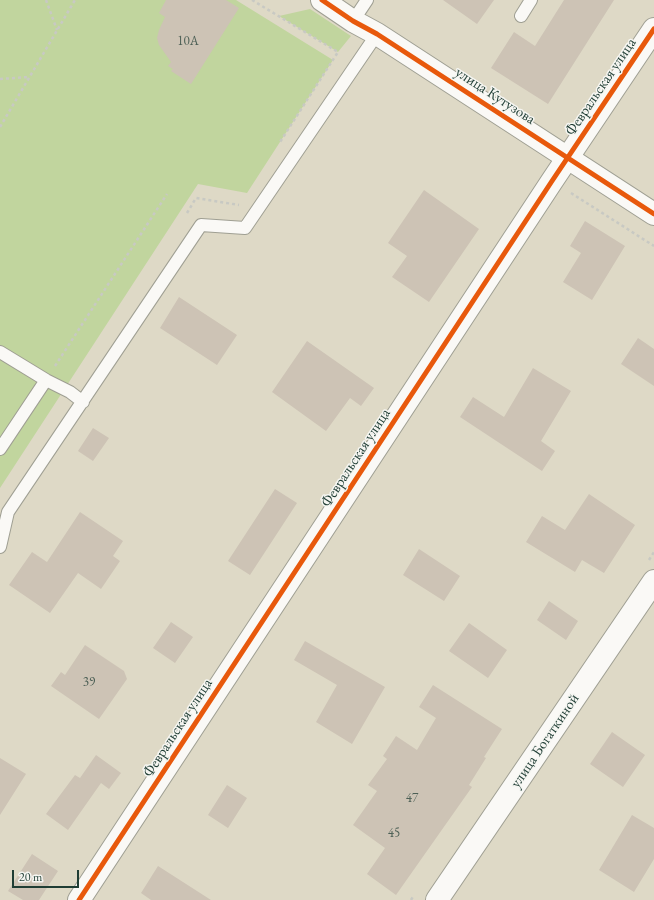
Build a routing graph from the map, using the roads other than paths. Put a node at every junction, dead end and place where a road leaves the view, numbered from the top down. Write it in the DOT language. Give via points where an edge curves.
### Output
graph roads {
  1 [pos="322,0"];
  2 [pos="367,0"];
  3 [pos="531,0"];
  4 [pos="521,16"];
  5 [pos="353,21"];
  6 [pos="654,30"];
  7 [pos="377,34"];
  8 [pos="568,157"];
  9 [pos="654,214"];
  10 [pos="0,352"];
  11 [pos="46,380"];
  12 [pos="82,402"];
  13 [pos="0,449"];
  14 [pos="0,548"];
  15 [pos="654,581"];
  16 [pos="79,900"];
  17 [pos="437,900"];
  1 -- 5 [label="street, улица Кутузова"];
  2 -- 5 [label="lane"];
  3 -- 4 [label="lane"];
  5 -- 7 [label="street, улица Кутузова"];
  6 -- 8 [label="street, Февральская улица"];
  7 -- 8 [label="street, улица Кутузова"];
  7 -- 12 [label="lane" via="245,228 201,225"];
  8 -- 9 [label="street, улица Кутузова"];
  8 -- 16 [label="street, Февральская улица"];
  10 -- 11 [label="lane"];
  11 -- 12 [label="lane" via="70,392"];
  11 -- 13 [label="lane"];
  12 -- 14 [label="lane" via="8,512"];
  15 -- 17 [label="street, улица Богаткиной"];
}
